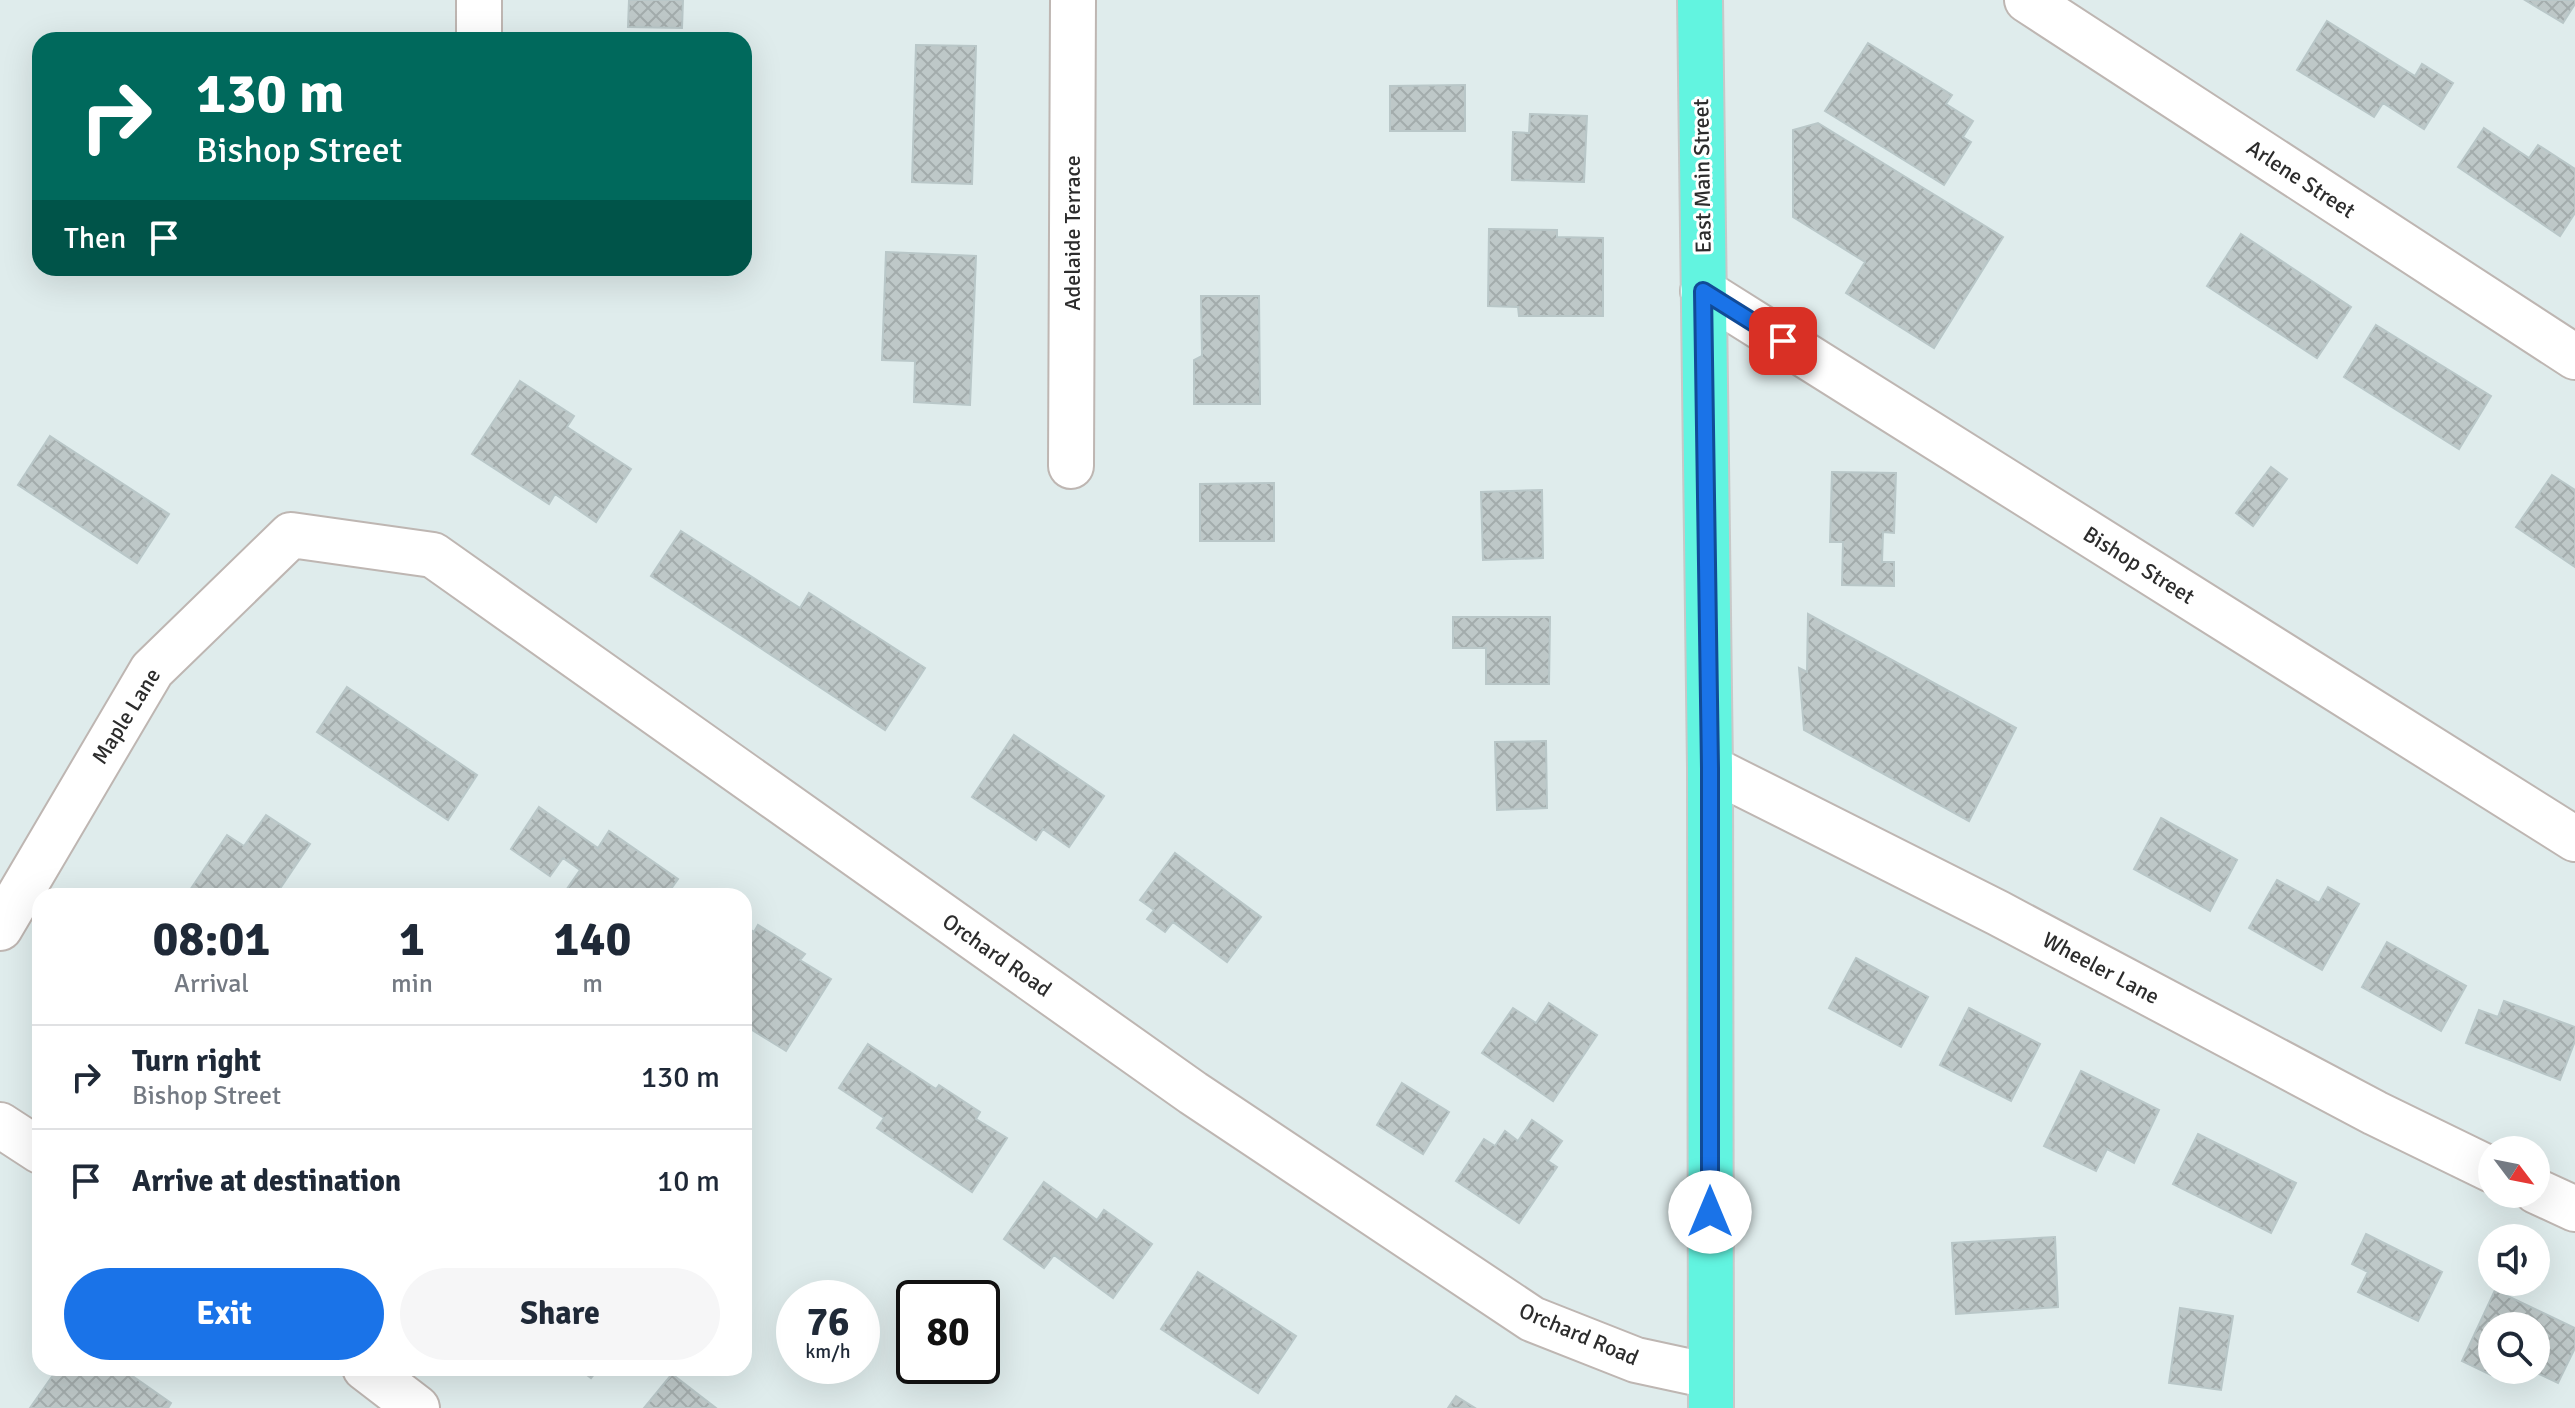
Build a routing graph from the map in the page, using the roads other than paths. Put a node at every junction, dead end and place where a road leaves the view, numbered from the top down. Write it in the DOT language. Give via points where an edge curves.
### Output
graph roads {
  1 [pos="479,0"];
  2 [pos="1073,0"];
  3 [pos="1700,0"];
  4 [pos="2027,0"];
  5 [pos="479,32"];
  6 [pos="1703,291"];
  7 [pos="2575,357"];
  8 [pos="1071,466"];
  9 [pos="291,535"];
  10 [pos="1710,768"];
  11 [pos="2575,839"];
  12 [pos="0,928"];
  13 [pos="0,1125"];
  14 [pos="32,1146"];
  15 [pos="2478,1163"];
  16 [pos="2550,1197"];
  17 [pos="2575,1209"];
  18 [pos="375,1376"];
  19 [pos="1710,1392"];
  20 [pos="417,1408"];
  1 -- 5 [label="street"];
  2 -- 8 [label="street, Adelaide Terrace"];
  3 -- 6 [label="highway, East Main Street"];
  4 -- 7 [label="street, Arlene Street"];
  6 -- 10 [label="highway, East Main Street"];
  6 -- 11 [label="street, Bishop Street"];
  9 -- 12 [label="street, Maple Lane" via="152,670"];
  9 -- 19 [label="street, Orchard Road" via="433,555 1193,1093 1532,1319"];
  10 -- 15 [label="street, Wheeler Lane"];
  10 -- 19 [label="highway, East Main Street"];
  13 -- 14 [label="street"];
  16 -- 17 [label="street"];
  18 -- 20 [label="street"];
}
